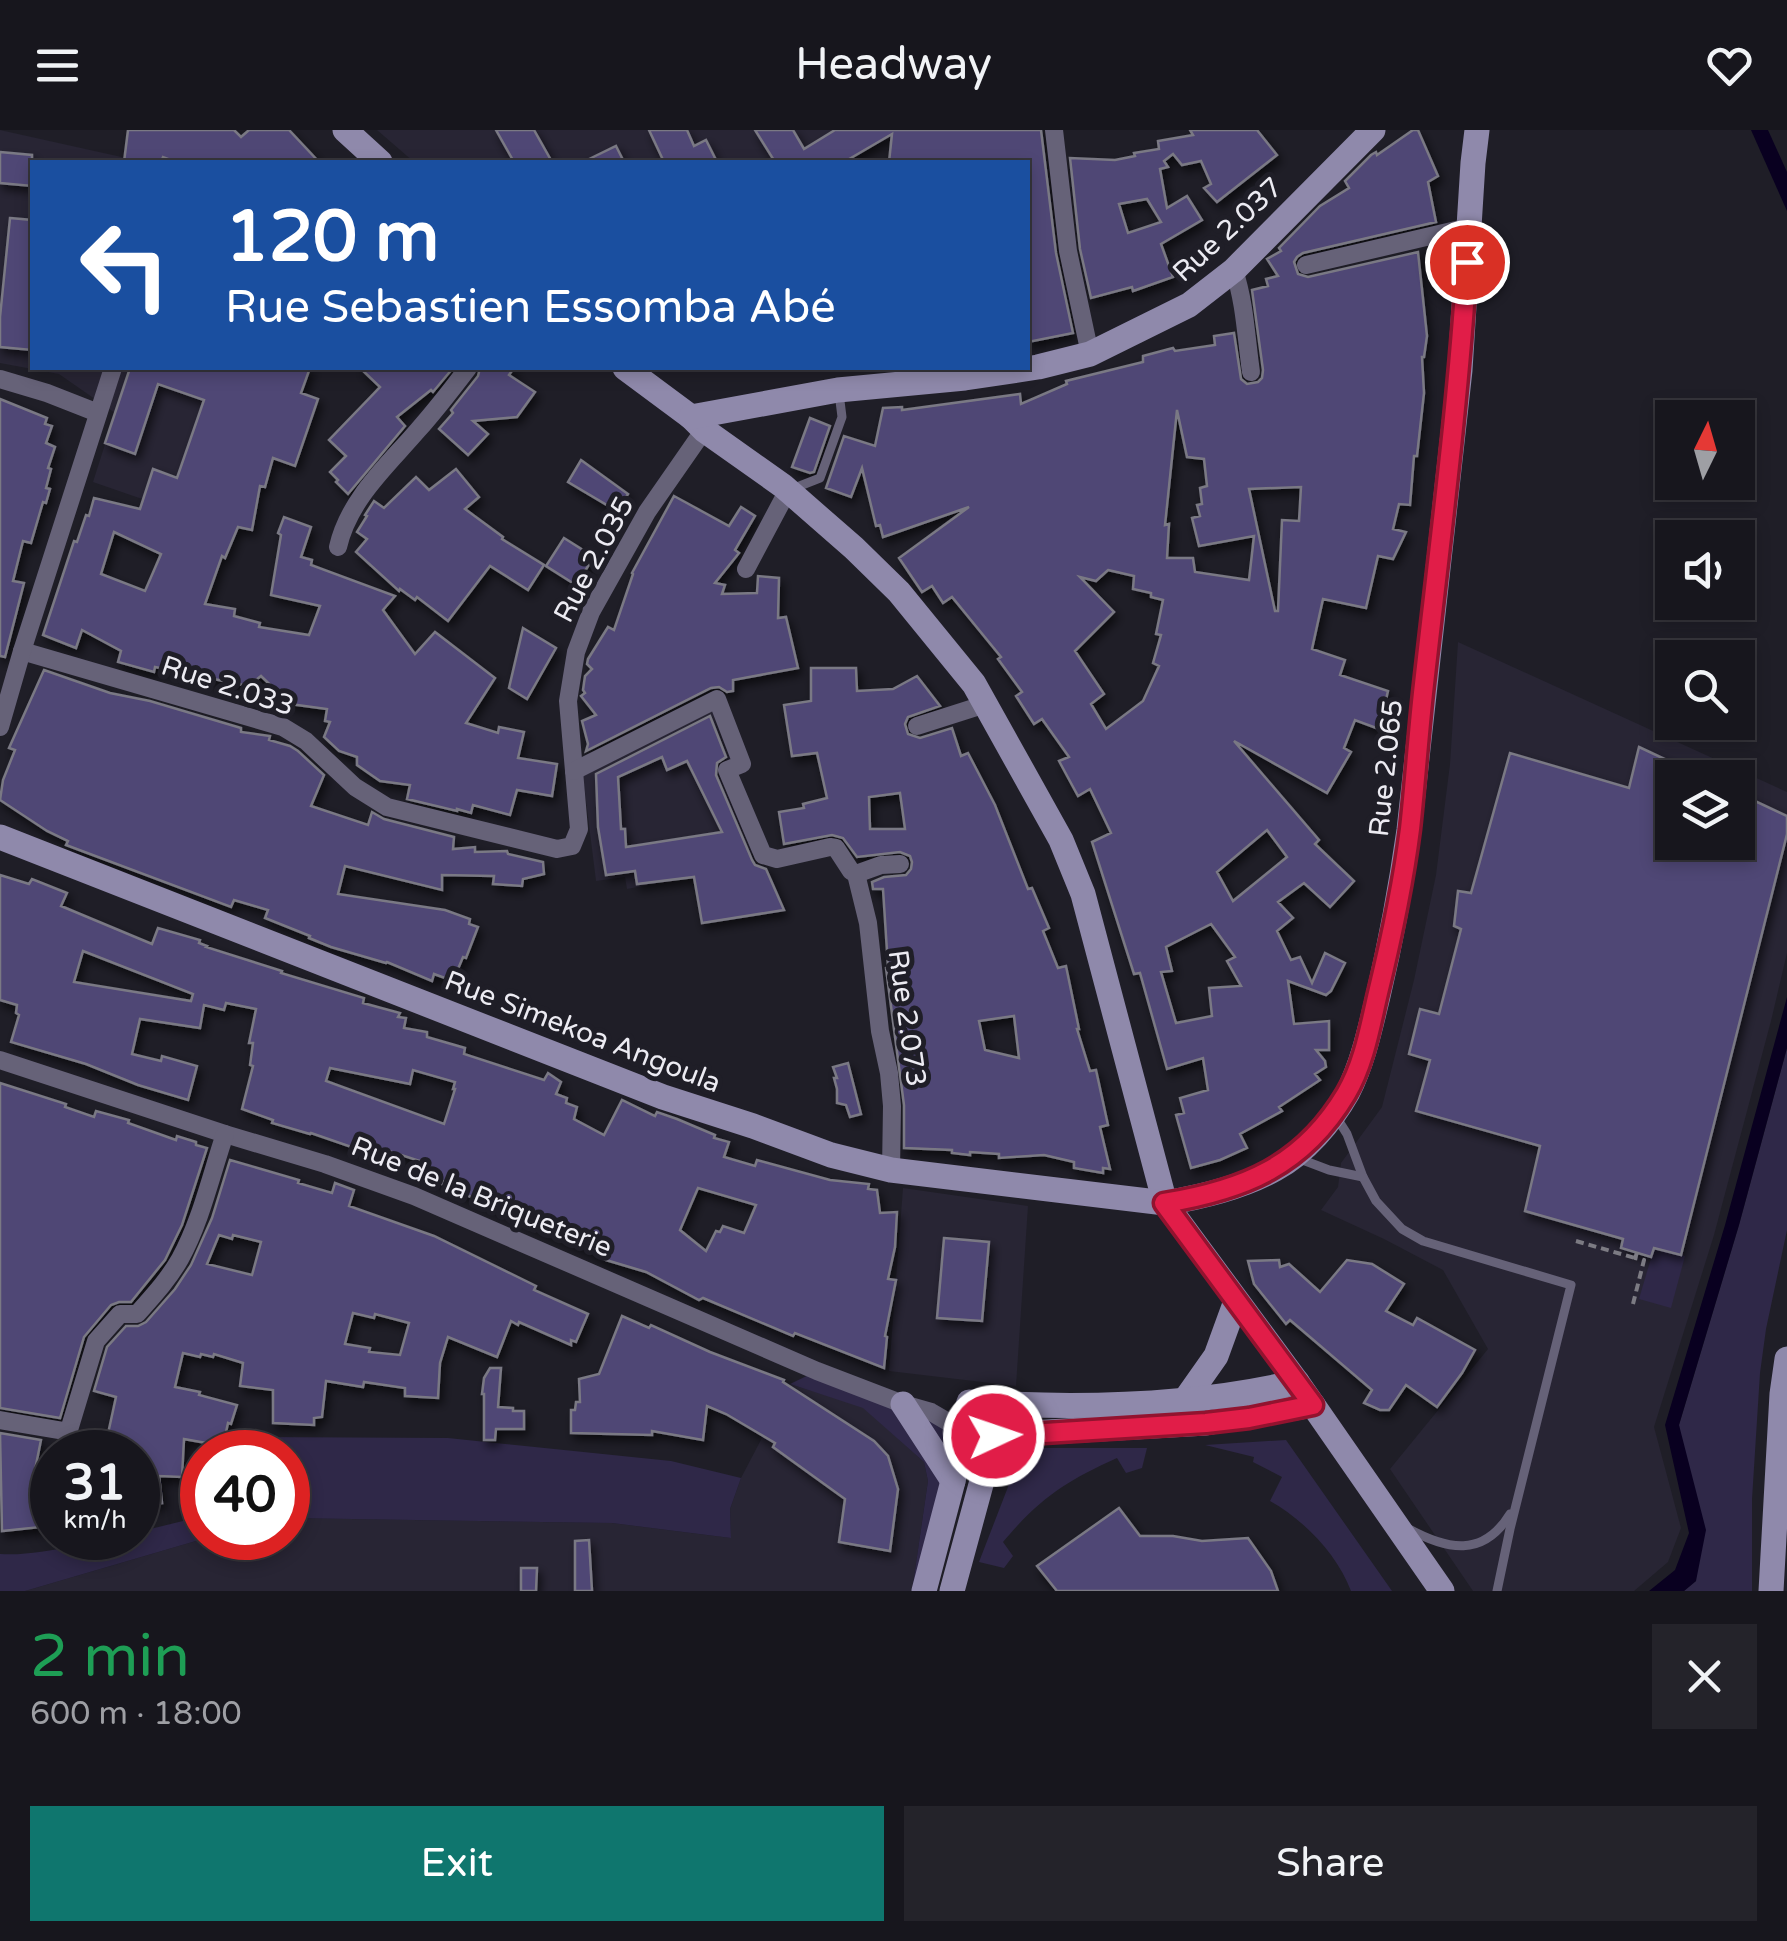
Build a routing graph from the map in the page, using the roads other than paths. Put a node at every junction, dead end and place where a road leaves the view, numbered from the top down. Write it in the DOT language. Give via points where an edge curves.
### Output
graph roads {
  1 [pos="345,130"];
  2 [pos="1054,130"];
  3 [pos="1373,130"];
  4 [pos="1461,130"];
  5 [pos="1477,130"];
  6 [pos="378,160"];
  7 [pos="1473,163"];
  8 [pos="1469,227"];
  9 [pos="1306,264"];
  10 [pos="1234,270"];
  11 [pos="1090,354"];
  12 [pos="1030,368"];
  13 [pos="112,370"];
  14 [pos="466,370"];
  15 [pos="628,370"];
  16 [pos="1018,370"];
  17 [pos="1252,372"];
  18 [pos="0,379"];
  19 [pos="838,390"];
  20 [pos="98,413"];
  21 [pos="698,423"];
  22 [pos="788,490"];
  23 [pos="338,546"];
  24 [pos="746,570"];
  25 [pos="22,651"];
  26 [pos="986,704"];
  27 [pos="3,706"];
  28 [pos="0,726"];
  29 [pos="917,726"];
  30 [pos="574,771"];
  31 [pos="0,837"];
  32 [pos="572,846"];
  33 [pos="900,864"];
  34 [pos="856,874"];
  35 [pos="1,1062"];
  36 [pos="1333,1113"];
  37 [pos="225,1134"];
  38 [pos="1292,1156"];
  39 [pos="891,1170"];
  40 [pos="1363,1177"];
  41 [pos="1164,1203"];
  42 [pos="1236,1301"];
  43 [pos="1787,1359"];
  44 [pos="1298,1382"];
  45 [pos="1185,1400"];
  46 [pos="969,1402"];
  47 [pos="903,1404"];
  48 [pos="1004,1404"];
  49 [pos="1313,1405"];
  50 [pos="931,1412"];
  51 [pos="0,1420"];
  52 [pos="962,1430"];
  53 [pos="1031,1434"];
  54 [pos="994,1436"];
  55 [pos="953,1481"];
  56 [pos="980,1491"];
  57 [pos="1516,1503"];
  58 [pos="1394,1521"];
  59 [pos="924,1591"];
  60 [pos="952,1591"];
  61 [pos="1442,1591"];
  62 [pos="1497,1591"];
  63 [pos="1771,1591"];
  1 -- 6 [label="street"];
  2 -- 11 [label="street" via="1068,251"];
  3 -- 10 [label="street, Rue 2.037"];
  4 -- 7 [label="street, Rue 2.065"];
  5 -- 7 [label="street, Rue 2.065"];
  7 -- 8 [label="street, Rue 2.065"];
  8 -- 9 [label="street"];
  8 -- 36 [label="street, Rue 2.065" via="1410,830 1365,1050"];
  10 -- 11 [label="street, Rue 2.037" via="1189,306"];
  10 -- 17 [label="street"];
  11 -- 12 [label="street, Rue 2.037"];
  13 -- 20 [label="street"];
  14 -- 23 [label="street" via="358,498"];
  15 -- 21 [label="street"];
  16 -- 19 [label="street, Rue 2.037"];
  18 -- 20 [label="street"];
  19 -- 21 [label="street, Rue 2.037"];
  19 -- 22 [label="lane" via="842,417 820,478"];
  20 -- 25 [label="street"];
  21 -- 22 [label="street"];
  21 -- 30 [label="street, Rue 2.035" via="591,612 576,652 568,701"];
  22 -- 24 [label="street"];
  22 -- 26 [label="street" via="898,592"];
  25 -- 27 [label="street"];
  25 -- 32 [label="street, Rue 2.033" via="282,727 388,808"];
  26 -- 29 [label="street"];
  26 -- 41 [label="street" via="1083,894"];
  27 -- 28 [label="street"];
  30 -- 32 [label="street, Rue 2.035" via="579,829"];
  30 -- 34 [label="street" via="717,700 742,764 727,770 763,855 777,859 836,848"];
  31 -- 39 [label="street, Rue Simekoa Angoula" via="662,1097"];
  33 -- 34 [label="street"];
  34 -- 39 [label="street, Rue 2.073" via="889,1073"];
  35 -- 37 [label="street, Rue de la Briqueterie"];
  36 -- 38 [label="street, Rue 2.065"];
  36 -- 40 [label="lane"];
  37 -- 47 [label="street, Rue de la Briqueterie" via="414,1196"];
  37 -- 51 [label="street" via="181,1257 136,1314 120,1314 96,1341 69,1430"];
  38 -- 40 [label="lane"];
  38 -- 41 [label="street, Rue 2.065" via="1274,1170 1209,1195"];
  39 -- 41 [label="street, Rue Simekoa Angoula"];
  40 -- 57 [label="lane" via="1402,1229 1423,1241 1571,1285"];
  41 -- 42 [label="street"];
  42 -- 44 [label="street"];
  42 -- 45 [label="street" via="1216,1356"];
  43 -- 63 [label="street"];
  44 -- 45 [label="street"];
  44 -- 49 [label="street"];
  45 -- 48 [label="street"];
  46 -- 48 [label="street"];
  46 -- 50 [label="street"];
  46 -- 52 [label="street"];
  47 -- 50 [label="street, Rue de la Briqueterie"];
  47 -- 55 [label="street"];
  48 -- 54 [label="street"];
  49 -- 53 [label="street, Rue de la Briqueterie" via="1206,1423"];
  49 -- 58 [label="street"];
  50 -- 52 [label="street, Rue de la Briqueterie"];
  52 -- 54 [label="street, Rue de la Briqueterie"];
  52 -- 55 [label="street"];
  53 -- 54 [label="street, Rue de la Briqueterie"];
  53 -- 56 [label="street" via="1007,1452"];
  54 -- 56 [label="street"];
  55 -- 59 [label="street"];
  56 -- 60 [label="street"];
  57 -- 58 [label="lane" via="1490,1539 1475,1544 1427,1539"];
  57 -- 62 [label="lane"];
  58 -- 61 [label="street"];
}
